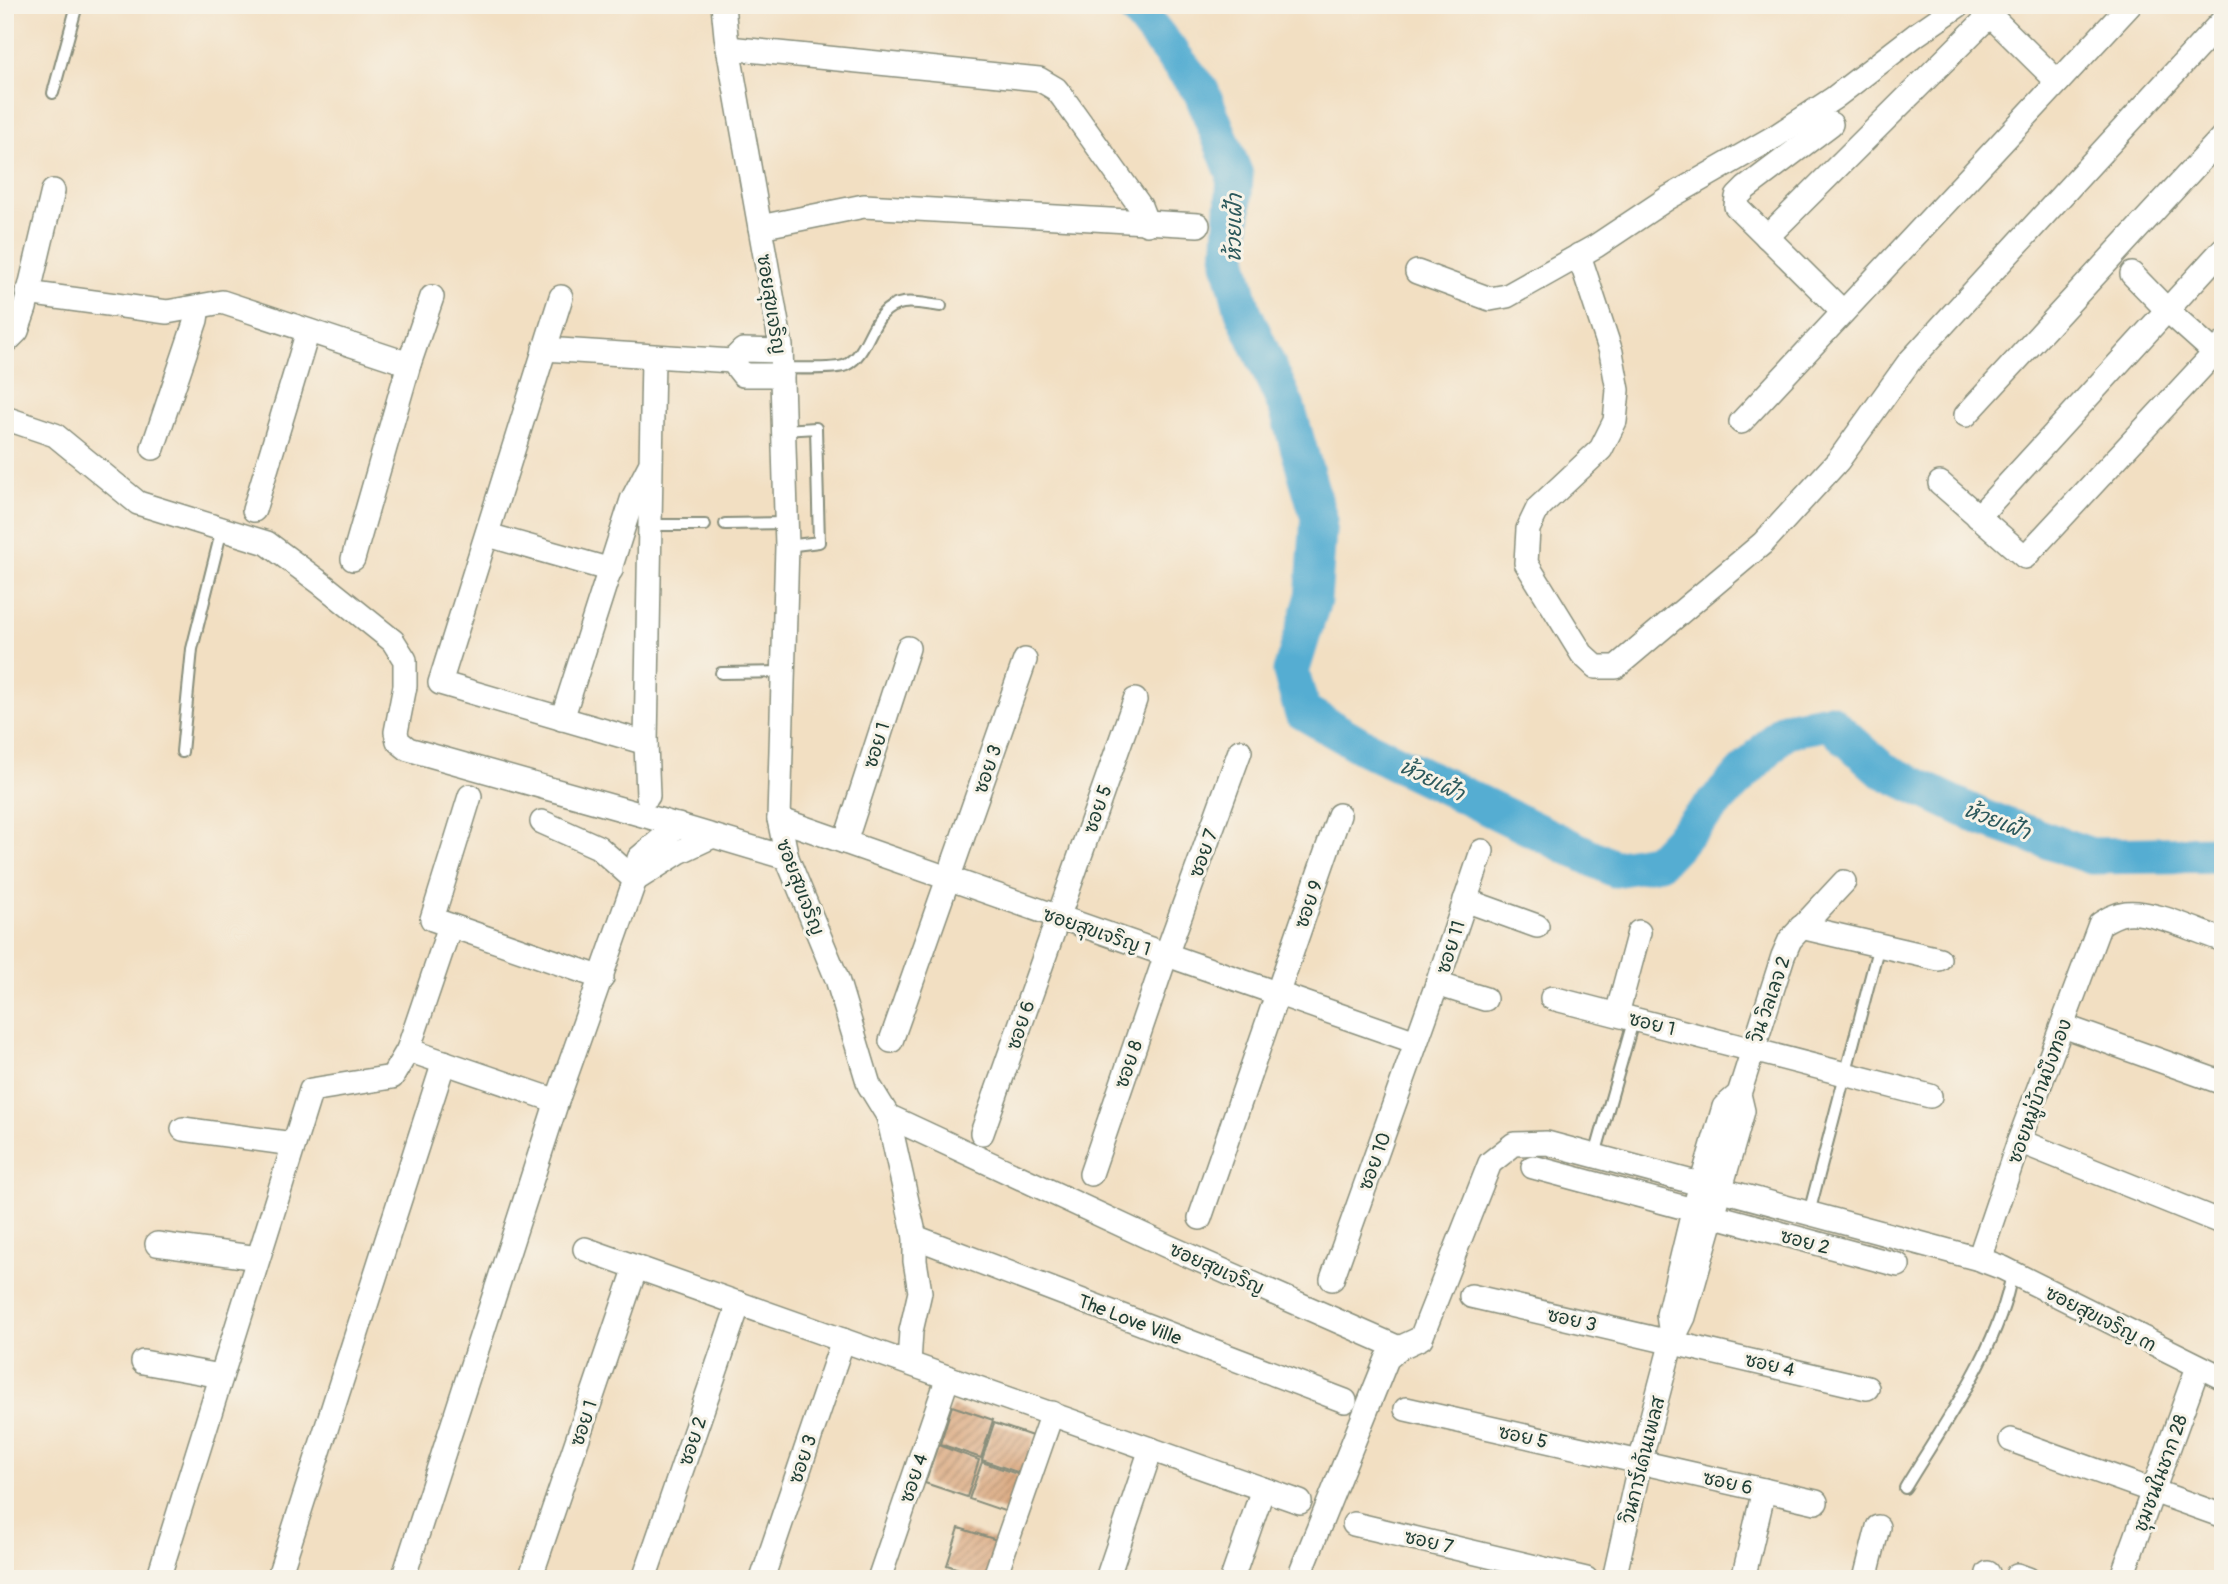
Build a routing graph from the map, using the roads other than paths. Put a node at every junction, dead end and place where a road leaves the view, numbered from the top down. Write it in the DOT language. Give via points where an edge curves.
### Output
graph roads {
  1 [pos="77,5"];
  2 [pos="723,5"];
  3 [pos="1959,5"];
  4 [pos="2130,5"];
  5 [pos="2223,20"];
  6 [pos="728,48"];
  7 [pos="2058,82"];
  8 [pos="53,93"];
  9 [pos="1831,124"];
  10 [pos="2223,136"];
  11 [pos="53,191"];
  12 [pos="1147,224"];
  13 [pos="1198,225"];
  14 [pos="760,227"];
  15 [pos="1767,237"];
  16 [pos="2223,249"];
  17 [pos="1578,255"];
  18 [pos="1417,272"];
  19 [pos="2132,274"];
  20 [pos="27,293"];
  21 [pos="432,297"];
  22 [pos="561,297"];
  23 [pos="941,306"];
  24 [pos="198,307"];
  25 [pos="2167,310"];
  26 [pos="1843,312"];
  27 [pos="308,331"];
  28 [pos="5,343"];
  29 [pos="2219,348"];
  30 [pos="544,349"];
  31 [pos="653,358"];
  32 [pos="409,364"];
  33 [pos="781,365"];
  34 [pos="1966,415"];
  35 [pos="5,418"];
  36 [pos="1741,422"];
  37 [pos="784,430"];
  38 [pos="153,448"];
  39 [pos="651,463"];
  40 [pos="1940,483"];
  41 [pos="254,510"];
  42 [pos="1978,517"];
  43 [pos="725,524"];
  44 [pos="651,525"];
  45 [pos="705,526"];
  46 [pos="222,529"];
  47 [pos="488,535"];
  48 [pos="787,535"];
  49 [pos="353,559"];
  50 [pos="611,570"];
  51 [pos="908,648"];
  52 [pos="1025,660"];
  53 [pos="784,671"];
  54 [pos="721,673"];
  55 [pos="1135,700"];
  56 [pos="562,719"];
  57 [pos="646,743"];
  58 [pos="1240,751"];
  59 [pos="182,752"];
  60 [pos="470,796"];
  61 [pos="648,796"];
  62 [pos="1339,815"];
  63 [pos="779,819"];
  64 [pos="542,822"];
  65 [pos="678,825"];
  66 [pos="713,836"];
  67 [pos="845,842"];
  68 [pos="1482,851"];
  69 [pos="787,858"];
  70 [pos="949,878"];
  71 [pos="635,880"];
  72 [pos="1844,882"];
  73 [pos="1465,900"];
  74 [pos="1058,917"];
  75 [pos="450,926"];
  76 [pos="1537,926"];
  77 [pos="1801,927"];
  78 [pos="1639,932"];
  79 [pos="2223,940"];
  80 [pos="1879,945"];
  81 [pos="1166,955"];
  82 [pos="1939,959"];
  83 [pos="601,978"];
  84 [pos="1437,984"];
  85 [pos="1276,993"];
  86 [pos="1552,998"];
  87 [pos="1485,999"];
  88 [pos="1625,1016"];
  89 [pos="2063,1026"];
  90 [pos="891,1041"];
  91 [pos="1416,1042"];
  92 [pos="1752,1048"];
  93 [pos="408,1050"];
  94 [pos="444,1062"];
  95 [pos="1847,1073"];
  96 [pos="2223,1083"];
  97 [pos="1930,1096"];
  98 [pos="557,1101"];
  99 [pos="888,1116"];
  100 [pos="183,1129"];
  101 [pos="982,1133"];
  102 [pos="2019,1141"];
  103 [pos="293,1144"];
  104 [pos="1595,1155"];
  105 [pos="1533,1167"];
  106 [pos="1091,1174"];
  107 [pos="1710,1186"];
  108 [pos="1809,1213"];
  109 [pos="1702,1214"];
  110 [pos="1200,1218"];
  111 [pos="2223,1223"];
  112 [pos="915,1237"];
  113 [pos="157,1244"];
  114 [pos="585,1249"];
  115 [pos="258,1258"];
  116 [pos="1979,1259"];
  117 [pos="1898,1265"];
  118 [pos="636,1267"];
  119 [pos="2012,1273"];
  120 [pos="1332,1279"];
  121 [pos="1471,1296"];
  122 [pos="739,1303"];
  123 [pos="843,1340"];
  124 [pos="1672,1342"];
  125 [pos="1398,1348"];
  126 [pos="143,1362"];
  127 [pos="909,1363"];
  128 [pos="2198,1367"];
  129 [pos="221,1376"];
  130 [pos="948,1377"];
  131 [pos="2223,1378"];
  132 [pos="1867,1388"];
  133 [pos="1345,1401"];
  134 [pos="1406,1409"];
  135 [pos="1052,1413"];
  136 [pos="2011,1440"];
  137 [pos="1151,1449"];
  138 [pos="1640,1462"];
  139 [pos="1905,1488"];
  140 [pos="1263,1489"];
  141 [pos="1764,1490"];
  142 [pos="2154,1491"];
  143 [pos="1300,1502"];
  144 [pos="1816,1502"];
  145 [pos="2223,1516"];
  146 [pos="1354,1524"];
  147 [pos="1878,1527"];
  148 [pos="158,1579"];
  149 [pos="278,1579"];
  150 [pos="403,1579"];
  151 [pos="530,1579"];
  152 [pos="644,1579"];
  153 [pos="762,1579"];
  154 [pos="879,1579"];
  155 [pos="994,1579"];
  156 [pos="1107,1579"];
  157 [pos="1232,1579"];
  158 [pos="1300,1579"];
  159 [pos="1586,1579"];
  160 [pos="1614,1579"];
  161 [pos="1743,1579"];
  162 [pos="1865,1579"];
  163 [pos="2122,1579"];
  1 -- 8 [label="lane"];
  2 -- 6 [label="street, ซอยสุขเจริญ"];
  3 -- 17 [label="street" via="1776,136"];
  4 -- 7 [label="street"];
  5 -- 17 [label="street" via="1909,362 1838,461 1763,543 1616,667 1596,667 1582,654 1526,563 1528,529 1538,508 1601,449 1615,421 1618,390 1611,352"];
  6 -- 12 [label="street" via="1039,79 1063,98 1140,206"];
  6 -- 14 [label="street, ซอยสุขเจริญ"];
  7 -- 15 [label="street" via="1990,15"];
  7 -- 26 [label="street"];
  9 -- 15 [label="street" via="1737,197 1736,206"];
  10 -- 34 [label="street"];
  11 -- 20 [label="street"];
  12 -- 13 [label="street"];
  12 -- 14 [label="street" via="864,206"];
  14 -- 33 [label="street, ซอยสุขเจริญ"];
  15 -- 26 [label="street"];
  16 -- 25 [label="street"];
  17 -- 18 [label="street" via="1495,299"];
  19 -- 25 [label="street"];
  20 -- 24 [label="street" via="167,312"];
  20 -- 28 [label="street" via="17,331"];
  21 -- 32 [label="street"];
  22 -- 30 [label="street"];
  23 -- 33 [label="lane" via="902,303 883,312 863,350 846,365"];
  24 -- 27 [label="street" via="222,303"];
  24 -- 38 [label="street"];
  25 -- 29 [label="street"];
  25 -- 42 [label="street"];
  26 -- 36 [label="street"];
  27 -- 32 [label="street"];
  27 -- 41 [label="street"];
  29 -- 42 [label="street" via="2025,557"];
  30 -- 31 [label="street"];
  30 -- 47 [label="street"];
  31 -- 33 [label="street" via="732,362 743,350"];
  31 -- 39 [label="street"];
  32 -- 49 [label="street"];
  33 -- 37 [label="street, ซอยสุขเจริญ"];
  35 -- 46 [label="street" via="55,435 138,503"];
  37 -- 48 [label="street, ซอยสุขเจริญ"];
  37 -- 48 [label="lane" via="816,428 819,542"];
  39 -- 44 [label="street"];
  39 -- 50 [label="street" via="632,500"];
  40 -- 42 [label="street"];
  43 -- 48 [label="lane"];
  44 -- 45 [label="lane"];
  44 -- 57 [label="street"];
  46 -- 59 [label="lane" via="192,649"];
  46 -- 65 [label="street" via="267,543 393,641 405,660 396,732 398,741 408,749"];
  47 -- 50 [label="street"];
  47 -- 56 [label="street" via="440,683"];
  48 -- 53 [label="street, ซอยสุขเจริญ"];
  50 -- 56 [label="street"];
  51 -- 67 [label="street, ซอย 1"];
  52 -- 70 [label="street, ซอย 3"];
  53 -- 54 [label="lane"];
  53 -- 63 [label="street, ซอยสุขเจริญ"];
  55 -- 74 [label="street, ซอย 5"];
  56 -- 57 [label="street"];
  57 -- 61 [label="street"];
  58 -- 81 [label="street, ซอย 7"];
  60 -- 75 [label="street" via="432,919"];
  62 -- 85 [label="street, ซอย 9"];
  63 -- 67 [label="street, ซอยสุขเจริญ 1"];
  63 -- 69 [label="street, ซอยสุขเจริญ"];
  64 -- 71 [label="street" via="598,847"];
  65 -- 66 [label="street"];
  65 -- 71 [label="street" via="639,858"];
  66 -- 69 [label="street"];
  66 -- 71 [label="street"];
  67 -- 70 [label="street, ซอยสุขเจริญ 1"];
  68 -- 73 [label="street, ซอย 11"];
  69 -- 99 [label="street, ซอยสุขเจริญ" via="837,979 869,1085"];
  70 -- 74 [label="street, ซอยสุขเจริญ 1"];
  70 -- 90 [label="street"];
  71 -- 83 [label="street"];
  72 -- 77 [label="street, วิน วิลเลจ 2"];
  73 -- 76 [label="street"];
  73 -- 84 [label="street, ซอย 11"];
  74 -- 81 [label="street, ซอยสุขเจริญ 1"];
  74 -- 101 [label="street, ซอย 6"];
  75 -- 83 [label="street"];
  75 -- 93 [label="street"];
  77 -- 80 [label="street"];
  77 -- 92 [label="street, วิน วิลเลจ 2" via="1783,956"];
  78 -- 88 [label="street"];
  79 -- 89 [label="street, ซอยหมู่บ้านบึงทอง" via="2134,913 2100,924"];
  80 -- 82 [label="street"];
  80 -- 95 [label="lane"];
  81 -- 85 [label="street, ซอยสุขเจริญ 1"];
  81 -- 106 [label="street, ซอย 8"];
  83 -- 98 [label="street"];
  84 -- 87 [label="street"];
  84 -- 91 [label="street, ซอย 11"];
  85 -- 91 [label="street, ซอยสุขเจริญ 1"];
  85 -- 110 [label="street"];
  86 -- 88 [label="street, ซอย 1"];
  88 -- 92 [label="street, ซอย 1"];
  88 -- 104 [label="lane"];
  89 -- 96 [label="street"];
  89 -- 102 [label="street, ซอยหมู่บ้านบึงทอง"];
  91 -- 120 [label="street, ซอย 10"];
  92 -- 95 [label="street"];
  92 -- 107 [label="street, วิน วิลเลจ 2" via="1739,1094 1743,1111"];
  93 -- 94 [label="street"];
  93 -- 103 [label="street" via="392,1077 311,1090"];
  94 -- 98 [label="street"];
  94 -- 149 [label="street"];
  95 -- 97 [label="street"];
  95 -- 108 [label="lane"];
  98 -- 150 [label="street"];
  99 -- 112 [label="street"];
  99 -- 125 [label="street, ซอยสุขเจริญ"];
  100 -- 103 [label="street"];
  102 -- 111 [label="street"];
  102 -- 116 [label="street, ซอยหมู่บ้านบึงทอง"];
  103 -- 115 [label="street"];
  104 -- 107 [label="street, ซอยสุขเจริญ ๓"];
  104 -- 125 [label="street, ซอยสุขเจริญ ๓" via="1548,1143 1514,1144 1490,1163 1421,1338"];
  105 -- 109 [label="street"];
  107 -- 108 [label="street, ซอยสุขเจริญ ๓"];
  107 -- 109 [label="street, วินการ์เด้นเพลส"];
  108 -- 116 [label="street, ซอยสุขเจริญ ๓"];
  109 -- 117 [label="street, ซอย 2"];
  109 -- 124 [label="street, วินการ์เด้นเพลส" via="1684,1317"];
  112 -- 127 [label="street" via="920,1292"];
  112 -- 133 [label="street, The Love Ville"];
  113 -- 115 [label="street"];
  114 -- 118 [label="street"];
  115 -- 129 [label="street"];
  116 -- 119 [label="street, ซอยสุขเจริญ ๓"];
  118 -- 122 [label="street"];
  118 -- 151 [label="street, ซอย 1"];
  119 -- 128 [label="street, ซอยสุขเจริญ ๓"];
  119 -- 139 [label="lane" via="1986,1351"];
  121 -- 124 [label="street, ซอย 3"];
  122 -- 123 [label="street"];
  122 -- 152 [label="street, ซอย 2"];
  123 -- 127 [label="street"];
  123 -- 153 [label="street, ซอย 3"];
  124 -- 132 [label="street, ซอย 4"];
  124 -- 138 [label="street, วินการ์เด้นเพลส"];
  125 -- 158 [label="street" via="1387,1359"];
  126 -- 129 [label="street"];
  127 -- 130 [label="street"];
  128 -- 131 [label="street, ซอยสุขเจริญ ๓"];
  128 -- 142 [label="street, ชุมชนในชาก 28"];
  129 -- 148 [label="street"];
  130 -- 135 [label="street"];
  130 -- 154 [label="street, ซอย 4"];
  134 -- 138 [label="street, ซอย 5"];
  135 -- 137 [label="street"];
  135 -- 155 [label="street"];
  136 -- 142 [label="street"];
  137 -- 140 [label="street"];
  137 -- 156 [label="street"];
  138 -- 141 [label="street, ซอย 6"];
  138 -- 160 [label="street, วินการ์เด้นเพลส"];
  140 -- 143 [label="street"];
  140 -- 157 [label="street"];
  141 -- 144 [label="street, ซอย 6"];
  141 -- 161 [label="street"];
  142 -- 145 [label="street"];
  142 -- 163 [label="street, ชุมชนในชาก 28"];
  146 -- 159 [label="street, ซอย 7"];
  147 -- 162 [label="street"];
}
